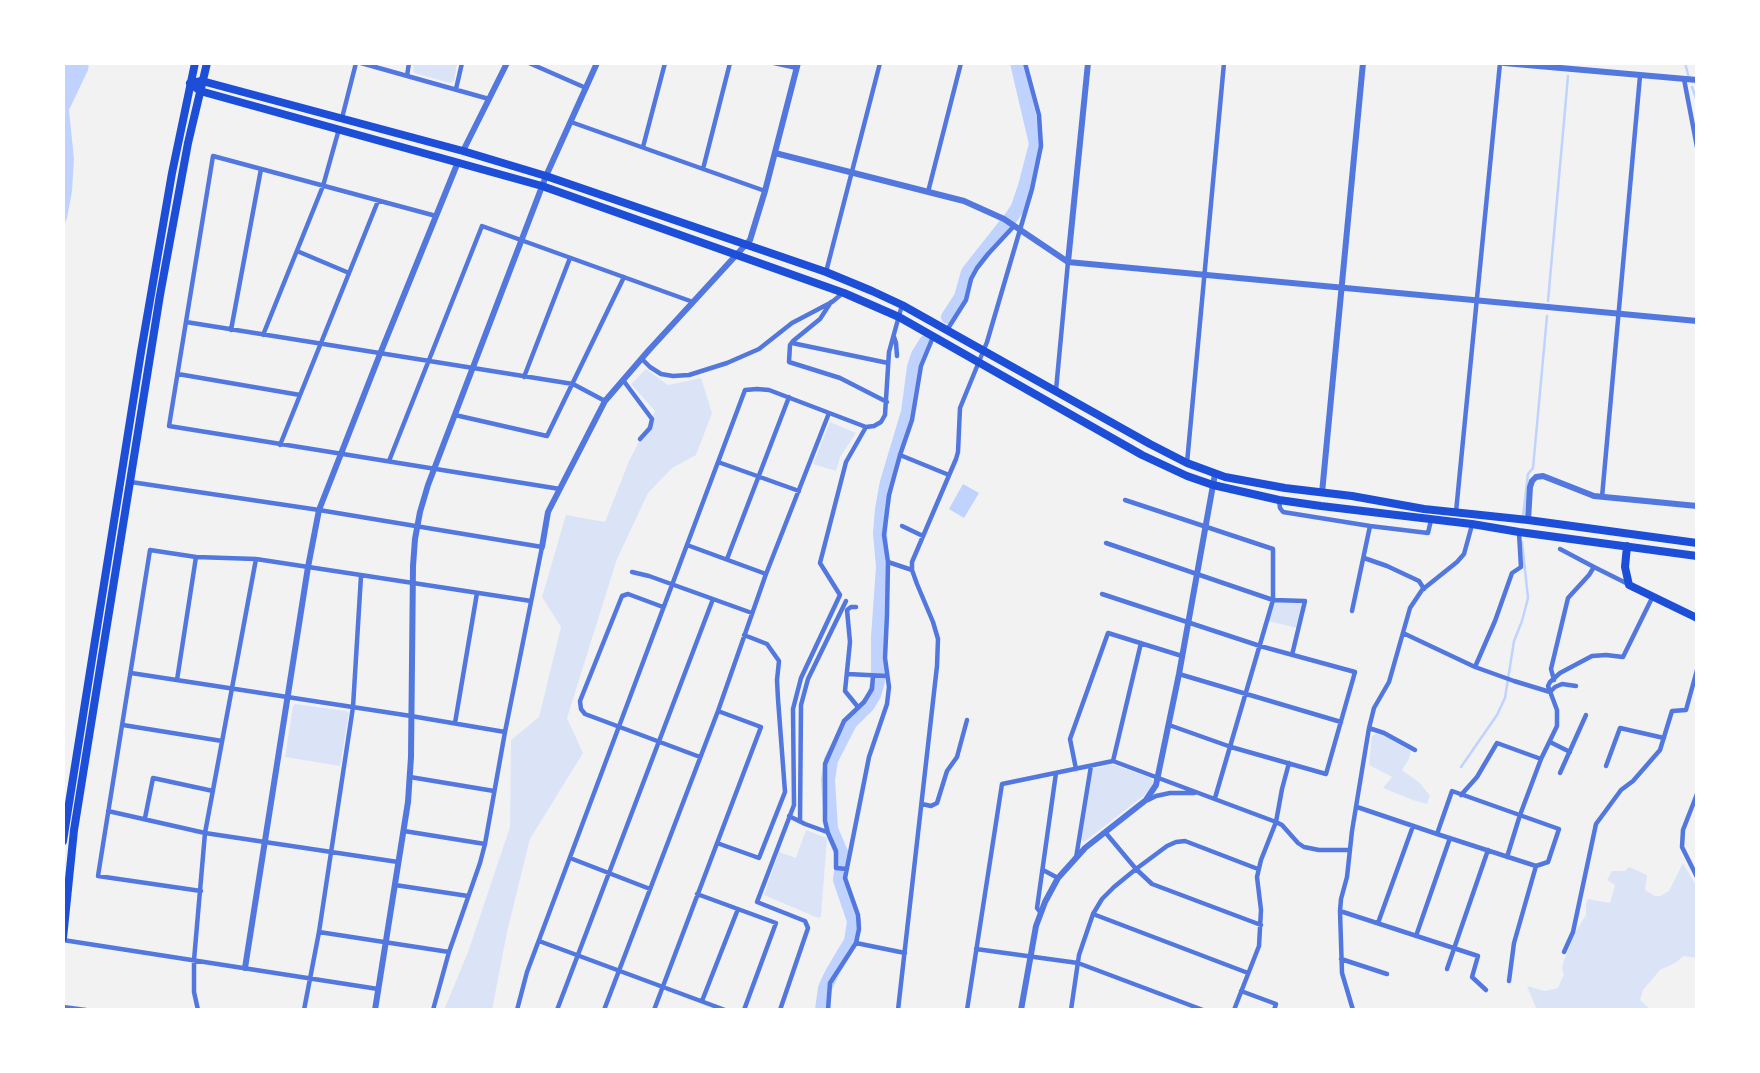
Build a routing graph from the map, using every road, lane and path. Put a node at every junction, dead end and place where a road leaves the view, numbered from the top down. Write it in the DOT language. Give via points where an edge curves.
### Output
graph roads {
  1 [pos="195,63"];
  2 [pos="207,63"];
  3 [pos="359,63"];
  4 [pos="409,63"];
  5 [pos="462,63"];
  6 [pos="507,63"];
  7 [pos="529,63"];
  8 [pos="597,63"];
  9 [pos="665,63"];
  10 [pos="730,63"];
  11 [pos="774,63"];
  12 [pos="880,63"];
  13 [pos="961,63"];
  14 [pos="1025,63"];
  15 [pos="1088,63"];
  16 [pos="1224,63"];
  17 [pos="1363,63"];
  18 [pos="1502,63"];
  19 [pos="797,66"];
  20 [pos="407,76"];
  21 [pos="1640,76"];
  22 [pos="1684,79"];
  23 [pos="1697,80"];
  24 [pos="202,81"];
  25 [pos="190,83"];
  26 [pos="586,88"];
  27 [pos="456,89"];
  28 [pos="200,91"];
  29 [pos="489,99"];
  30 [pos="341,119"];
  31 [pos="571,122"];
  32 [pos="339,129"];
  33 [pos="643,147"];
  34 [pos="1697,147"];
  35 [pos="463,151"];
  36 [pos="775,153"];
  37 [pos="458,162"];
  38 [pos="261,169"];
  39 [pos="703,169"];
  40 [pos="852,171"];
  41 [pos="546,176"];
  42 [pos="323,186"];
  43 [pos="542,186"];
  44 [pos="765,191"];
  45 [pos="928,192"];
  46 [pos="378,201"];
  47 [pos="436,216"];
  48 [pos="1012,224"];
  49 [pos="521,240"];
  50 [pos="746,245"];
  51 [pos="297,251"];
  52 [pos="736,255"];
  53 [pos="570,258"];
  54 [pos="1068,262"];
  55 [pos="826,272"];
  56 [pos="349,273"];
  57 [pos="1204,275"];
  58 [pos="624,277"];
  59 [pos="1341,288"];
  60 [pos="844,293"];
  61 [pos="1476,301"];
  62 [pos="693,302"];
  63 [pos="832,302"];
  64 [pos="902,305"];
  65 [pos="1618,315"];
  66 [pos="899,317"];
  67 [pos="1697,321"];
  68 [pos="186,322"];
  69 [pos="231,330"];
  70 [pos="947,330"];
  71 [pos="263,335"];
  72 [pos="893,336"];
  73 [pos="934,337"];
  74 [pos="792,343"];
  75 [pos="320,344"];
  76 [pos="984,351"];
  77 [pos="380,354"];
  78 [pos="897,356"];
  79 [pos="641,358"];
  80 [pos="429,361"];
  81 [pos="979,362"];
  82 [pos="888,363"];
  83 [pos="473,367"];
  84 [pos="178,374"];
  85 [pos="524,377"];
  86 [pos="623,380"];
  87 [pos="573,384"];
  88 [pos="1056,392"];
  89 [pos="300,395"];
  90 [pos="789,397"];
  91 [pos="605,401"];
  92 [pos="887,402"];
  93 [pos="829,413"];
  94 [pos="455,415"];
  95 [pos="866,427"];
  96 [pos="640,439"];
  97 [pos="280,444"];
  98 [pos="340,454"];
  99 [pos="900,455"];
  100 [pos="389,461"];
  101 [pos="718,463"];
  102 [pos="1187,463"];
  103 [pos="435,468"];
  104 [pos="1215,474"];
  105 [pos="949,475"];
  106 [pos="758,477"];
  107 [pos="130,482"];
  108 [pos="1213,485"];
  109 [pos="560,489"];
  110 [pos="799,491"];
  111 [pos="1322,493"];
  112 [pos="1602,497"];
  113 [pos="1125,500"];
  114 [pos="1279,500"];
  115 [pos="1697,506"];
  116 [pos="319,510"];
  117 [pos="1456,512"];
  118 [pos="1475,514"];
  119 [pos="1431,520"];
  120 [pos="1528,520"];
  121 [pos="1472,524"];
  122 [pos="417,526"];
  123 [pos="902,526"];
  124 [pos="1370,526"];
  125 [pos="1205,527"];
  126 [pos="1519,532"];
  127 [pos="923,536"];
  128 [pos="1106,543"];
  129 [pos="1697,543"];
  130 [pos="687,545"];
  131 [pos="542,547"];
  132 [pos="1627,547"];
  133 [pos="1560,550"];
  134 [pos="1697,556"];
  135 [pos="196,557"];
  136 [pos="1364,558"];
  137 [pos="256,559"];
  138 [pos="727,559"];
  139 [pos="888,562"];
  140 [pos="308,567"];
  141 [pos="1594,567"];
  142 [pos="912,570"];
  143 [pos="632,572"];
  144 [pos="1196,573"];
  145 [pos="766,574"];
  146 [pos="361,576"];
  147 [pos="413,583"];
  148 [pos="672,584"];
  149 [pos="1629,585"];
  150 [pos="1424,589"];
  151 [pos="477,593"];
  152 [pos="1102,594"];
  153 [pos="1653,596"];
  154 [pos="713,599"];
  155 [pos="1273,600"];
  156 [pos="531,601"];
  157 [pos="845,601"];
  158 [pos="663,607"];
  159 [pos="856,607"];
  160 [pos="1352,611"];
  161 [pos="752,613"];
  162 [pos="1697,618"];
  163 [pos="1188,622"];
  164 [pos="1403,633"];
  165 [pos="744,635"];
  166 [pos="1142,643"];
  167 [pos="1260,646"];
  168 [pos="1293,655"];
  169 [pos="1182,656"];
  170 [pos="1475,667"];
  171 [pos="1697,670"];
  172 [pos="131,673"];
  173 [pos="848,674"];
  174 [pos="1179,674"];
  175 [pos="874,676"];
  176 [pos="886,676"];
  177 [pos="177,680"];
  178 [pos="1554,680"];
  179 [pos="1576,686"];
  180 [pos="232,688"];
  181 [pos="1550,692"];
  182 [pos="1246,694"];
  183 [pos="288,697"];
  184 [pos="354,707"];
  185 [pos="858,707"];
  186 [pos="718,711"];
  187 [pos="1586,715"];
  188 [pos="411,716"];
  189 [pos="967,720"];
  190 [pos="1341,722"];
  191 [pos="455,723"];
  192 [pos="123,725"];
  193 [pos="1168,725"];
  194 [pos="619,727"];
  195 [pos="1369,727"];
  196 [pos="505,732"];
  197 [pos="1664,738"];
  198 [pos="222,741"];
  199 [pos="659,741"];
  200 [pos="1550,742"];
  201 [pos="1231,747"];
  202 [pos="1415,750"];
  203 [pos="1570,752"];
  204 [pos="700,757"];
  205 [pos="1541,760"];
  206 [pos="1112,761"];
  207 [pos="1289,764"];
  208 [pos="1091,766"];
  209 [pos="1606,766"];
  210 [pos="1076,769"];
  211 [pos="1056,773"];
  212 [pos="1560,773"];
  213 [pos="410,777"];
  214 [pos="1158,778"];
  215 [pos="494,790"];
  216 [pos="213,791"];
  217 [pos="1461,794"];
  218 [pos="1697,794"];
  219 [pos="1215,798"];
  220 [pos="922,804"];
  221 [pos="1140,805"];
  222 [pos="1357,807"];
  223 [pos="108,810"];
  224 [pos="1520,815"];
  225 [pos="789,816"];
  226 [pos="145,818"];
  227 [pos="800,821"];
  228 [pos="1276,822"];
  229 [pos="1413,826"];
  230 [pos="404,831"];
  231 [pos="1105,832"];
  232 [pos="205,833"];
  233 [pos="828,833"];
  234 [pos="1437,834"];
  235 [pos="1450,838"];
  236 [pos="63,841"];
  237 [pos="265,842"];
  238 [pos="717,843"];
  239 [pos="485,844"];
  240 [pos="1350,850"];
  241 [pos="1488,850"];
  242 [pos="331,852"];
  243 [pos="1507,857"];
  244 [pos="570,858"];
  245 [pos="1076,858"];
  246 [pos="843,861"];
  247 [pos="398,862"];
  248 [pos="1536,866"];
  249 [pos="844,869"];
  250 [pos="1136,869"];
  251 [pos="1258,869"];
  252 [pos="1043,870"];
  253 [pos="609,873"];
  254 [pos="1697,877"];
  255 [pos="1058,878"];
  256 [pos="395,885"];
  257 [pos="650,889"];
  258 [pos="201,891"];
  259 [pos="697,894"];
  260 [pos="468,897"];
  261 [pos="738,909"];
  262 [pos="1340,911"];
  263 [pos="1040,912"];
  264 [pos="1093,914"];
  265 [pos="1378,923"];
  266 [pos="1261,925"];
  267 [pos="319,932"];
  268 [pos="1416,936"];
  269 [pos="63,939"];
  270 [pos="538,941"];
  271 [pos="386,942"];
  272 [pos="856,943"];
  273 [pos="1454,948"];
  274 [pos="976,949"];
  275 [pos="1564,951"];
  276 [pos="449,952"];
  277 [pos="905,953"];
  278 [pos="578,955"];
  279 [pos="1030,956"];
  280 [pos="1341,959"];
  281 [pos="194,960"];
  282 [pos="1078,963"];
  283 [pos="245,968"];
  284 [pos="1447,969"];
  285 [pos="618,970"];
  286 [pos="1248,973"];
  287 [pos="1387,974"];
  288 [pos="311,979"];
  289 [pos="1509,981"];
  290 [pos="663,986"];
  291 [pos="379,989"];
  292 [pos="1486,990"];
  293 [pos="1241,992"];
  294 [pos="702,1001"];
  295 [pos="63,1007"];
  296 [pos="86,1010"];
  297 [pos="198,1010"];
  298 [pos="304,1010"];
  299 [pos="375,1010"];
  300 [pos="432,1010"];
  301 [pos="517,1010"];
  302 [pos="557,1010"];
  303 [pos="604,1010"];
  304 [pos="654,1010"];
  305 [pos="725,1010"];
  306 [pos="744,1010"];
  307 [pos="780,1010"];
  308 [pos="828,1010"];
  309 [pos="898,1010"];
  310 [pos="967,1010"];
  311 [pos="1021,1010"];
  312 [pos="1071,1010"];
  313 [pos="1203,1010"];
  314 [pos="1234,1010"];
  315 [pos="1274,1010"];
  316 [pos="1353,1010"];
  1 -- 25 [label="main road"];
  2 -- 24 [label="main road"];
  3 -- 20 [label="street"];
  3 -- 30 [label="street"];
  4 -- 20 [label="street"];
  5 -- 27 [label="street"];
  6 -- 29 [label="street"];
  7 -- 26 [label="street"];
  8 -- 26 [label="street"];
  9 -- 33 [label="street"];
  10 -- 39 [label="street"];
  11 -- 19 [label="street"];
  12 -- 40 [label="street"];
  13 -- 45 [label="street"];
  14 -- 48 [label="street" via="1039,115 1041,146"];
  15 -- 54 [label="street"];
  16 -- 57 [label="street"];
  17 -- 59 [label="street"];
  18 -- 21 [label="street"];
  18 -- 61 [label="street"];
  19 -- 36 [label="street"];
  20 -- 27 [label="street"];
  21 -- 22 [label="street"];
  21 -- 65 [label="street"];
  22 -- 23 [label="street"];
  22 -- 34 [label="street"];
  24 -- 25 [label="main road"];
  24 -- 28 [label="main road"];
  24 -- 30 [label="main road"];
  25 -- 28 [label="main road"];
  25 -- 236 [label="main road" via="141,352"];
  26 -- 31 [label="street"];
  27 -- 29 [label="street"];
  28 -- 32 [label="main road"];
  28 -- 107 [label="main road"];
  29 -- 35 [label="street"];
  30 -- 35 [label="main road"];
  31 -- 33 [label="street"];
  31 -- 41 [label="street"];
  32 -- 37 [label="main road"];
  32 -- 42 [label="street"];
  33 -- 39 [label="street"];
  35 -- 41 [label="main road"];
  36 -- 40 [label="street"];
  36 -- 44 [label="street"];
  37 -- 43 [label="main road"];
  37 -- 47 [label="street"];
  38 -- 42 [label="street"];
  38 -- 68 [label="street" via="213,156"];
  38 -- 69 [label="street"];
  39 -- 44 [label="street"];
  40 -- 45 [label="street"];
  40 -- 55 [label="street"];
  41 -- 43 [label="street"];
  41 -- 50 [label="main road"];
  42 -- 46 [label="street"];
  42 -- 51 [label="street"];
  43 -- 49 [label="street"];
  43 -- 52 [label="main road"];
  44 -- 50 [label="street"];
  45 -- 48 [label="street" via="964,201"];
  46 -- 47 [label="street"];
  46 -- 56 [label="street"];
  47 -- 77 [label="street"];
  48 -- 54 [label="street"];
  48 -- 70 [label="street" via="977,268 966,300"];
  48 -- 76 [label="street"];
  49 -- 53 [label="street"];
  49 -- 80 [label="street" via="482,226"];
  49 -- 83 [label="street"];
  50 -- 52 [label="street"];
  50 -- 55 [label="main road"];
  51 -- 56 [label="street"];
  51 -- 71 [label="street"];
  52 -- 60 [label="main road"];
  52 -- 62 [label="street"];
  53 -- 58 [label="street"];
  53 -- 85 [label="street"];
  54 -- 57 [label="street"];
  54 -- 88 [label="street"];
  55 -- 64 [label="main road"];
  56 -- 75 [label="street"];
  57 -- 59 [label="street"];
  57 -- 102 [label="street"];
  58 -- 62 [label="street"];
  58 -- 87 [label="street"];
  59 -- 61 [label="street"];
  59 -- 111 [label="street"];
  60 -- 63 [label="street"];
  60 -- 66 [label="main road"];
  61 -- 65 [label="street"];
  61 -- 117 [label="street"];
  62 -- 79 [label="street"];
  63 -- 74 [label="street"];
  63 -- 79 [label="street" via="792,323 759,349 689,375 661,374"];
  64 -- 66 [label="street"];
  64 -- 70 [label="main road"];
  65 -- 67 [label="street"];
  65 -- 112 [label="street"];
  66 -- 72 [label="street"];
  66 -- 73 [label="main road"];
  68 -- 69 [label="street"];
  68 -- 84 [label="street"];
  69 -- 71 [label="street"];
  70 -- 76 [label="main road"];
  71 -- 75 [label="street"];
  72 -- 78 [label="street"];
  72 -- 82 [label="street"];
  73 -- 81 [label="main road"];
  73 -- 99 [label="street" via="921,366 912,420"];
  74 -- 82 [label="street"];
  74 -- 92 [label="street" via="789,362 840,378"];
  75 -- 77 [label="street"];
  75 -- 89 [label="street"];
  76 -- 81 [label="street"];
  76 -- 88 [label="main road"];
  77 -- 80 [label="street"];
  77 -- 98 [label="street"];
  79 -- 86 [label="street"];
  80 -- 83 [label="street"];
  80 -- 100 [label="street"];
  81 -- 105 [label="street" via="960,408 958,452"];
  81 -- 108 [label="main road" via="1142,455"];
  82 -- 92 [label="street"];
  83 -- 85 [label="street"];
  83 -- 94 [label="street"];
  84 -- 89 [label="street"];
  84 -- 97 [label="street" via="169,426"];
  85 -- 87 [label="street"];
  86 -- 91 [label="street"];
  86 -- 96 [label="street" via="652,419"];
  87 -- 91 [label="street"];
  87 -- 94 [label="street" via="547,436"];
  88 -- 102 [label="main road"];
  89 -- 97 [label="street"];
  90 -- 93 [label="street"];
  90 -- 101 [label="street" via="757,388 745,390"];
  90 -- 106 [label="street"];
  91 -- 109 [label="street"];
  92 -- 95 [label="street" via="881,422"];
  93 -- 95 [label="street"];
  93 -- 110 [label="street"];
  94 -- 103 [label="street"];
  95 -- 225 [label="street" via="846,463 820,563 840,595 801,678 793,709 794,805"];
  97 -- 98 [label="street"];
  98 -- 100 [label="street"];
  98 -- 116 [label="street"];
  99 -- 105 [label="street"];
  99 -- 139 [label="street" via="887,508"];
  100 -- 103 [label="street"];
  101 -- 106 [label="street"];
  101 -- 130 [label="street"];
  102 -- 104 [label="main road"];
  103 -- 109 [label="street"];
  103 -- 122 [label="street"];
  104 -- 108 [label="street"];
  104 -- 111 [label="main road"];
  105 -- 127 [label="street"];
  106 -- 110 [label="street"];
  106 -- 138 [label="street"];
  107 -- 116 [label="street"];
  107 -- 269 [label="main road" via="78,803"];
  108 -- 114 [label="main road"];
  108 -- 125 [label="street"];
  109 -- 131 [label="street" via="548,512"];
  110 -- 145 [label="street"];
  111 -- 117 [label="main road"];
  112 -- 115 [label="street"];
  112 -- 120 [label="street" via="1536,477 1530,487"];
  113 -- 125 [label="street"];
  114 -- 119 [label="main road"];
  114 -- 124 [label="street" via="1283,512"];
  116 -- 122 [label="street"];
  116 -- 140 [label="street"];
  117 -- 118 [label="main road"];
  118 -- 120 [label="main road"];
  118 -- 121 [label="street"];
  119 -- 121 [label="main road"];
  119 -- 124 [label="street" via="1428,533"];
  120 -- 129 [label="main road"];
  121 -- 126 [label="main road"];
  121 -- 150 [label="street" via="1464,554"];
  122 -- 131 [label="street"];
  122 -- 147 [label="street"];
  123 -- 127 [label="street"];
  124 -- 136 [label="street"];
  125 -- 144 [label="street"];
  125 -- 155 [label="street" via="1273,548"];
  126 -- 132 [label="main road"];
  126 -- 170 [label="street" via="1521,567 1512,573"];
  127 -- 142 [label="street"];
  128 -- 144 [label="street"];
  130 -- 138 [label="street"];
  130 -- 148 [label="street"];
  131 -- 156 [label="street"];
  132 -- 134 [label="main road"];
  132 -- 149 [label="main road"];
  133 -- 141 [label="street"];
  135 -- 137 [label="street"];
  135 -- 172 [label="street" via="150,550"];
  135 -- 177 [label="street"];
  136 -- 150 [label="street" via="1419,582"];
  136 -- 160 [label="street"];
  137 -- 140 [label="street"];
  137 -- 180 [label="street"];
  138 -- 145 [label="street"];
  139 -- 142 [label="street"];
  139 -- 176 [label="street"];
  140 -- 146 [label="street"];
  140 -- 183 [label="street"];
  141 -- 149 [label="street"];
  141 -- 178 [label="street" via="1568,598 1551,669"];
  142 -- 220 [label="street" via="937,639"];
  143 -- 148 [label="street"];
  144 -- 155 [label="street"];
  144 -- 163 [label="street"];
  145 -- 161 [label="street"];
  146 -- 147 [label="street"];
  146 -- 184 [label="street"];
  147 -- 151 [label="street"];
  147 -- 188 [label="street"];
  148 -- 154 [label="street"];
  148 -- 158 [label="street"];
  149 -- 153 [label="main road"];
  150 -- 164 [label="street" via="1410,608"];
  151 -- 156 [label="street"];
  151 -- 191 [label="street"];
  152 -- 163 [label="street"];
  153 -- 162 [label="main road"];
  153 -- 178 [label="street" via="1623,657 1592,656"];
  154 -- 161 [label="street"];
  154 -- 199 [label="street"];
  155 -- 167 [label="street"];
  155 -- 168 [label="street" via="1305,601"];
  156 -- 196 [label="street"];
  157 -- 227 [label="street" via="808,679 801,705"];
  158 -- 194 [label="street"];
  158 -- 194 [label="street" via="622,596 580,701 585,714"];
  159 -- 173 [label="street" via="848,610"];
  161 -- 165 [label="street"];
  163 -- 167 [label="street"];
  163 -- 169 [label="street"];
  164 -- 170 [label="street"];
  164 -- 195 [label="street" via="1389,682"];
  165 -- 186 [label="street"];
  165 -- 238 [label="street" via="767,644 779,661 785,792 759,858"];
  166 -- 169 [label="street"];
  166 -- 206 [label="street"];
  166 -- 210 [label="street" via="1108,633 1070,739"];
  167 -- 168 [label="street"];
  167 -- 182 [label="street"];
  168 -- 190 [label="street" via="1354,672"];
  169 -- 174 [label="street"];
  170 -- 181 [label="street"];
  171 -- 197 [label="street" via="1686,710 1672,711"];
  172 -- 177 [label="street"];
  172 -- 192 [label="street"];
  173 -- 175 [label="street"];
  173 -- 185 [label="street" via="845,691"];
  174 -- 182 [label="street"];
  174 -- 193 [label="street"];
  175 -- 176 [label="street"];
  175 -- 185 [label="street" via="872,689"];
  176 -- 246 [label="street" via="887,705"];
  177 -- 180 [label="street"];
  178 -- 181 [label="street" via="1548,686"];
  179 -- 181 [label="street" via="1562,684"];
  180 -- 183 [label="street"];
  180 -- 198 [label="street"];
  181 -- 200 [label="street" via="1558,717"];
  182 -- 190 [label="street"];
  182 -- 201 [label="street"];
  183 -- 184 [label="street"];
  183 -- 237 [label="street"];
  184 -- 188 [label="street"];
  184 -- 242 [label="street"];
  185 -- 233 [label="street" via="844,721 825,764"];
  186 -- 204 [label="street"];
  186 -- 238 [label="street" via="761,727"];
  187 -- 203 [label="street"];
  188 -- 191 [label="street"];
  188 -- 213 [label="street"];
  189 -- 220 [label="street" via="937,803"];
  190 -- 207 [label="street" via="1326,774"];
  191 -- 196 [label="street"];
  192 -- 198 [label="street"];
  192 -- 223 [label="street"];
  193 -- 201 [label="street"];
  193 -- 214 [label="street"];
  194 -- 199 [label="street"];
  194 -- 244 [label="street"];
  195 -- 202 [label="street"];
  195 -- 222 [label="street"];
  196 -- 215 [label="street"];
  197 -- 209 [label="street" via="1620,728"];
  197 -- 275 [label="street" via="1660,750 1596,824 1573,932"];
  198 -- 216 [label="street"];
  199 -- 204 [label="street"];
  199 -- 253 [label="street"];
  200 -- 203 [label="street"];
  200 -- 205 [label="street"];
  201 -- 207 [label="street"];
  201 -- 219 [label="street"];
  203 -- 212 [label="street"];
  204 -- 257 [label="street"];
  205 -- 217 [label="street" via="1497,743"];
  205 -- 224 [label="street"];
  206 -- 208 [label="street"];
  206 -- 214 [label="street"];
  207 -- 228 [label="street"];
  208 -- 210 [label="street"];
  208 -- 245 [label="street"];
  210 -- 211 [label="street"];
  211 -- 252 [label="street"];
  211 -- 274 [label="street" via="1002,784"];
  213 -- 215 [label="street"];
  213 -- 230 [label="street"];
  214 -- 219 [label="street"];
  214 -- 221 [label="street"];
  215 -- 239 [label="street"];
  216 -- 226 [label="street" via="153,778"];
  216 -- 232 [label="street"];
  217 -- 224 [label="street"];
  217 -- 234 [label="street" via="1452,791"];
  218 -- 254 [label="street" via="1682,838"];
  219 -- 221 [label="street" via="1177,792"];
  219 -- 228 [label="street"];
  220 -- 277 [label="street"];
  221 -- 231 [label="street"];
  222 -- 229 [label="street"];
  222 -- 240 [label="street"];
  223 -- 226 [label="street"];
  223 -- 258 [label="street" via="98,876"];
  224 -- 243 [label="street"];
  224 -- 248 [label="street" via="1559,830 1548,862"];
  225 -- 227 [label="street"];
  225 -- 307 [label="street" via="757,902 804,921 808,928"];
  226 -- 232 [label="street"];
  227 -- 233 [label="street"];
  228 -- 240 [label="street" via="1304,847"];
  228 -- 251 [label="street"];
  229 -- 234 [label="street"];
  229 -- 265 [label="street"];
  230 -- 239 [label="street"];
  230 -- 247 [label="street"];
  231 -- 245 [label="street"];
  231 -- 250 [label="street"];
  232 -- 237 [label="street"];
  232 -- 258 [label="street"];
  233 -- 246 [label="street"];
  234 -- 235 [label="street"];
  235 -- 241 [label="street"];
  235 -- 268 [label="street"];
  237 -- 242 [label="street"];
  237 -- 283 [label="street"];
  238 -- 259 [label="street"];
  239 -- 260 [label="street"];
  240 -- 262 [label="street"];
  241 -- 243 [label="street"];
  241 -- 273 [label="street"];
  242 -- 247 [label="street"];
  242 -- 267 [label="street"];
  243 -- 248 [label="street"];
  244 -- 253 [label="street"];
  244 -- 270 [label="street"];
  245 -- 255 [label="street"];
  246 -- 249 [label="street"];
  246 -- 249 [label="street" via="836,868"];
  247 -- 256 [label="street"];
  248 -- 289 [label="street" via="1514,943"];
  249 -- 272 [label="street" via="858,915"];
  250 -- 251 [label="street" via="1167,846 1185,841"];
  250 -- 264 [label="street" via="1102,899"];
  250 -- 266 [label="street" via="1152,884"];
  251 -- 266 [label="street"];
  252 -- 255 [label="street"];
  252 -- 263 [label="street"];
  253 -- 257 [label="street"];
  253 -- 278 [label="street"];
  255 -- 263 [label="street"];
  256 -- 260 [label="street"];
  256 -- 271 [label="street"];
  257 -- 285 [label="street"];
  258 -- 281 [label="street"];
  259 -- 261 [label="street"];
  259 -- 290 [label="street"];
  260 -- 276 [label="street"];
  261 -- 294 [label="street"];
  261 -- 306 [label="street" via="776,923"];
  262 -- 265 [label="street"];
  262 -- 280 [label="street"];
  263 -- 279 [label="street"];
  264 -- 282 [label="street"];
  264 -- 286 [label="street"];
  265 -- 268 [label="street"];
  266 -- 286 [label="street" via="1259,946"];
  267 -- 271 [label="street"];
  267 -- 288 [label="street"];
  268 -- 273 [label="street"];
  269 -- 281 [label="street"];
  270 -- 278 [label="street"];
  270 -- 301 [label="street"];
  271 -- 276 [label="street"];
  271 -- 291 [label="street"];
  272 -- 277 [label="street"];
  272 -- 308 [label="street" via="830,983"];
  273 -- 284 [label="street"];
  273 -- 292 [label="street" via="1478,956 1472,977"];
  274 -- 279 [label="street"];
  274 -- 310 [label="street"];
  276 -- 300 [label="street"];
  277 -- 309 [label="street"];
  278 -- 285 [label="street"];
  278 -- 302 [label="street"];
  279 -- 282 [label="street"];
  279 -- 311 [label="street"];
  280 -- 287 [label="street"];
  280 -- 316 [label="street"];
  281 -- 283 [label="street"];
  281 -- 297 [label="street"];
  282 -- 312 [label="street"];
  282 -- 313 [label="street"];
  283 -- 288 [label="street"];
  285 -- 290 [label="street"];
  285 -- 303 [label="street"];
  286 -- 293 [label="street"];
  288 -- 291 [label="street"];
  288 -- 298 [label="street"];
  290 -- 294 [label="street"];
  290 -- 304 [label="street"];
  291 -- 299 [label="street"];
  293 -- 314 [label="street"];
  293 -- 315 [label="street" via="1276,1004"];
  294 -- 305 [label="street"];
  295 -- 296 [label="street"];
}
